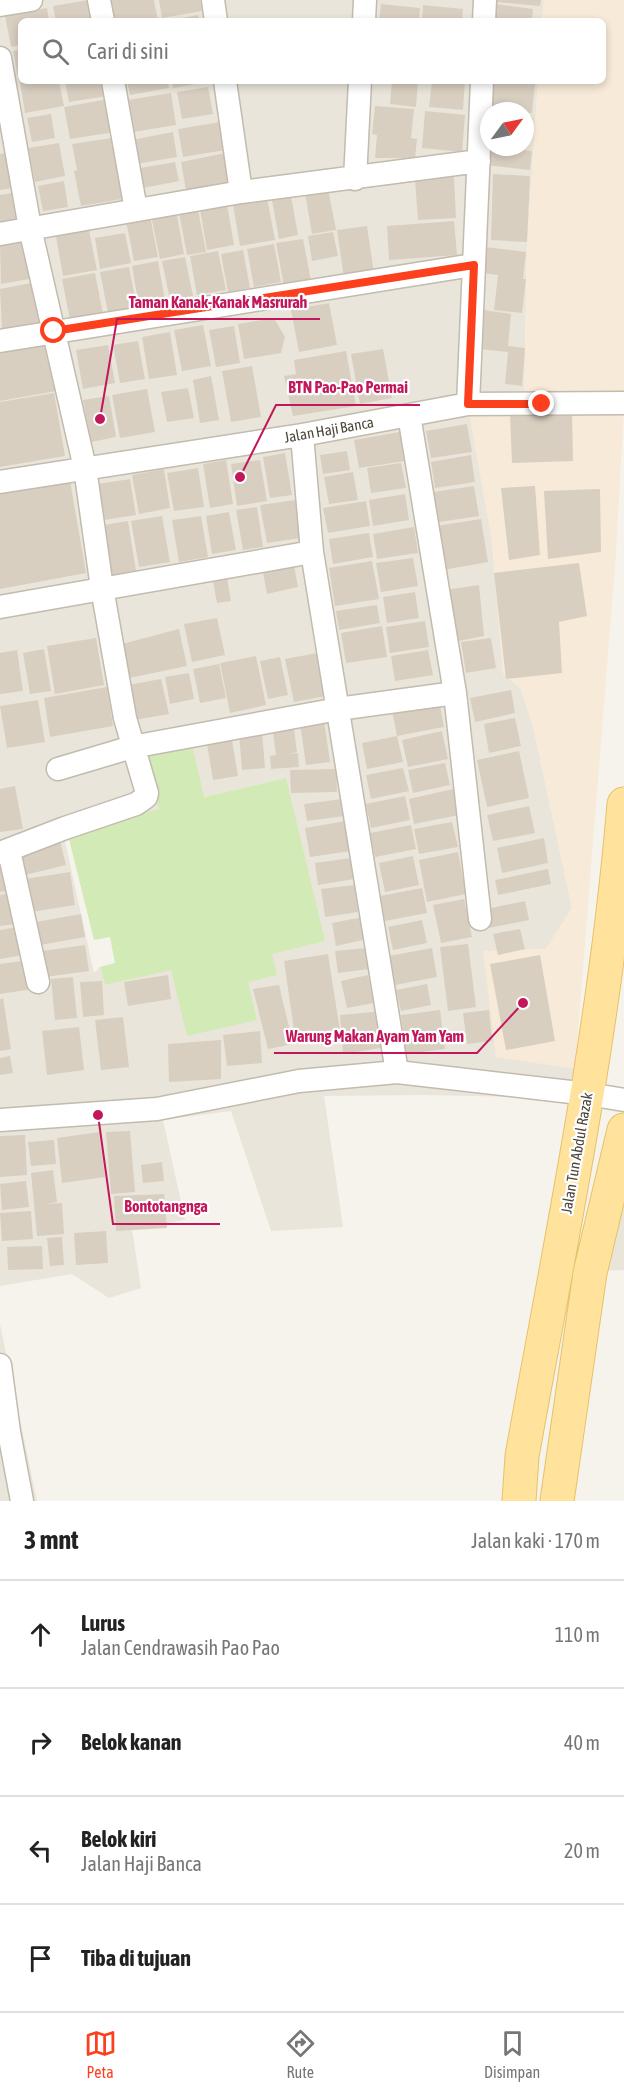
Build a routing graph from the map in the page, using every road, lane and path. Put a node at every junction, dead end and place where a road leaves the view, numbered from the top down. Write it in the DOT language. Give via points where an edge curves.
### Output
graph roads {
  1 [pos="31,0"];
  2 [pos="99,0"];
  3 [pos="213,0"];
  4 [pos="365,0"];
  5 [pos="484,0"];
  6 [pos="0,5"];
  7 [pos="102,18"];
  8 [pos="216,18"];
  9 [pos="364,18"];
  10 [pos="484,18"];
  11 [pos="0,58"];
  12 [pos="114,84"];
  13 [pos="225,84"];
  14 [pos="360,84"];
  15 [pos="482,84"];
  16 [pos="479,161"];
  17 [pos="355,179"];
  18 [pos="241,192"];
  19 [pos="136,210"];
  20 [pos="30,228"];
  21 [pos="0,234"];
  22 [pos="474,265"];
  23 [pos="54,331"];
  24 [pos="0,341"];
  25 [pos="624,403"];
  26 [pos="468,404"];
  27 [pos="409,415"];
  28 [pos="302,435"];
  29 [pos="85,468"];
  30 [pos="0,482"];
  31 [pos="312,552"];
  32 [pos="102,588"];
  33 [pos="0,607"];
  34 [pos="455,693"];
  35 [pos="338,709"];
  36 [pos="132,747"];
  37 [pos="58,769"];
  38 [pos="624,804"];
  39 [pos="5,852"];
  40 [pos="480,919"];
  41 [pos="38,982"];
  42 [pos="397,1072"];
  43 [pos="588,1094"];
  44 [pos="624,1100"];
  45 [pos="0,1120"];
  46 [pos="624,1130"];
  47 [pos="0,1368"];
  48 [pos="22,1501"];
  49 [pos="519,1501"];
  50 [pos="557,1501"];
  1 -- 6 [label="street"];
  2 -- 7 [label="street"];
  3 -- 8 [label="street"];
  4 -- 9 [label="street"];
  5 -- 10 [label="street"];
  11 -- 20 [label="street"];
  12 -- 19 [label="street"];
  13 -- 18 [label="street"];
  14 -- 17 [label="street"];
  15 -- 16 [label="street"];
  16 -- 17 [label="street"];
  16 -- 22 [label="street"];
  17 -- 18 [label="street"];
  18 -- 19 [label="street"];
  19 -- 20 [label="street"];
  20 -- 21 [label="street"];
  20 -- 23 [label="street"];
  22 -- 23 [label="street"];
  22 -- 26 [label="street"];
  23 -- 24 [label="street"];
  23 -- 29 [label="street"];
  25 -- 26 [label="street, Jalan Haji Banca"];
  26 -- 27 [label="street, Jalan Haji Banca"];
  27 -- 28 [label="street, Jalan Haji Banca"];
  27 -- 34 [label="street"];
  28 -- 29 [label="street, Jalan Haji Banca"];
  28 -- 31 [label="street"];
  29 -- 30 [label="street, Jalan Haji Banca"];
  29 -- 32 [label="street"];
  31 -- 32 [label="street"];
  31 -- 35 [label="street"];
  32 -- 33 [label="street"];
  32 -- 36 [label="street"];
  34 -- 35 [label="street"];
  34 -- 40 [label="street"];
  35 -- 36 [label="street"];
  35 -- 42 [label="street"];
  36 -- 37 [label="street"];
  36 -- 39 [label="street" via="147,788 146,797"];
  38 -- 43 [label="main road, Jalan Tun Abdul Razak"];
  39 -- 41 [label="street"];
  42 -- 43 [label="street"];
  42 -- 45 [label="street" via="299,1081 157,1109"];
  43 -- 44 [label="street"];
  43 -- 49 [label="main road, Jalan Tun Abdul Razak" via="522,1456"];
  46 -- 50 [label="main road" via="590,1273"];
  47 -- 48 [label="street"];
}
